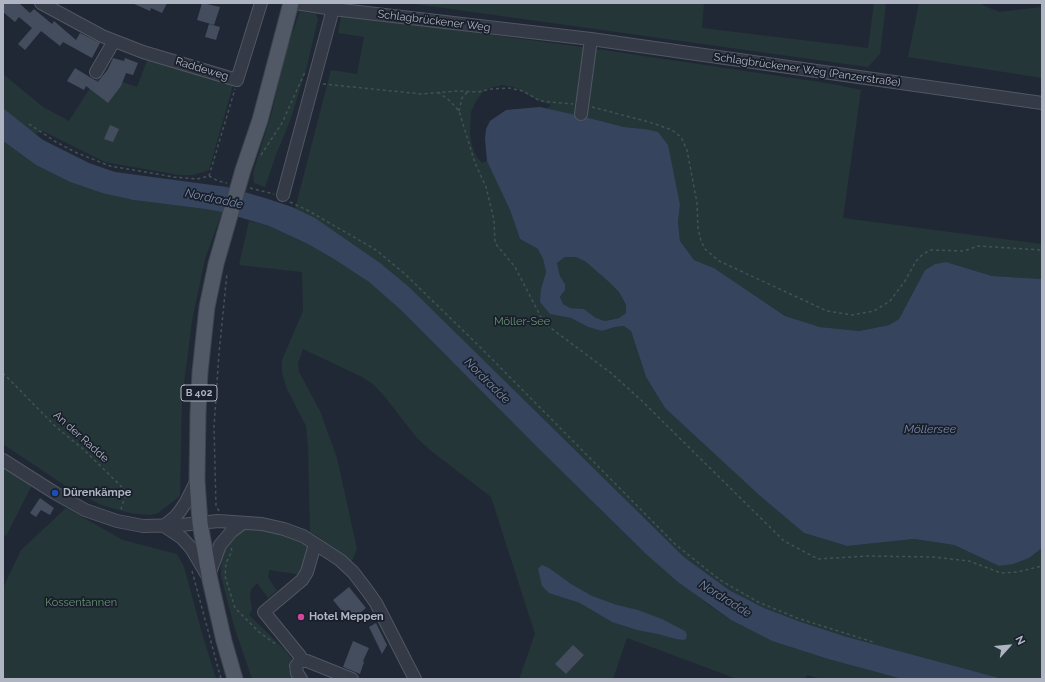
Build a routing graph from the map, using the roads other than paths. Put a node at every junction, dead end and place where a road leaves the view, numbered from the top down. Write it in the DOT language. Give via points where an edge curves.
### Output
graph roads {
  1 [pos="41,3"];
  2 [pos="261,3"];
  3 [pos="291,3"];
  4 [pos="296,3"];
  5 [pos="333,9"];
  6 [pos="572,37"];
  7 [pos="592,39"];
  8 [pos="114,40"];
  9 [pos="96,72"];
  10 [pos="1042,103"];
  11 [pos="581,109"];
  12 [pos="283,194"];
  13 [pos="3,460"];
  14 [pos="197,480"];
  15 [pos="200,523"];
  16 [pos="243,523"];
  17 [pos="164,526"];
  18 [pos="315,544"];
  19 [pos="209,577"];
  20 [pos="300,661"];
  21 [pos="235,679"];
  22 [pos="301,679"];
  23 [pos="352,679"];
  24 [pos="415,679"];
  1 -- 8 [label="street, Raddeweg"];
  2 -- 8 [label="street, Raddeweg" via="237,80 143,52"];
  3 -- 14 [label="main road, B 402, bridge" via="260,120 216,264 207,307 200,372"];
  4 -- 5 [label="street, Schlagbrückener Weg"];
  5 -- 6 [label="street, Schlagbrückener Weg"];
  5 -- 12 [label="street"];
  6 -- 7 [label="street, Schlagbrückener Weg (Panzerstraße)"];
  7 -- 10 [label="street, Schlagbrückener Weg (Panzerstraße)"];
  7 -- 11 [label="street"];
  8 -- 9 [label="street"];
  13 -- 17 [label="street" via="85,510 117,521 143,526"];
  14 -- 15 [label="main road, B 402"];
  14 -- 17 [label="street" via="180,511"];
  15 -- 16 [label="street"];
  15 -- 17 [label="street"];
  15 -- 19 [label="main road, B 402"];
  16 -- 18 [label="street" via="284,529"];
  16 -- 19 [label="street" via="220,545"];
  17 -- 19 [label="street" via="182,538 191,548"];
  18 -- 20 [label="street" via="302,580 264,612 300,656"];
  18 -- 24 [label="street" via="340,560 366,588"];
  19 -- 21 [label="main road, B 402"];
  20 -- 22 [label="street" via="296,666"];
  20 -- 23 [label="street" via="312,662"];
}
